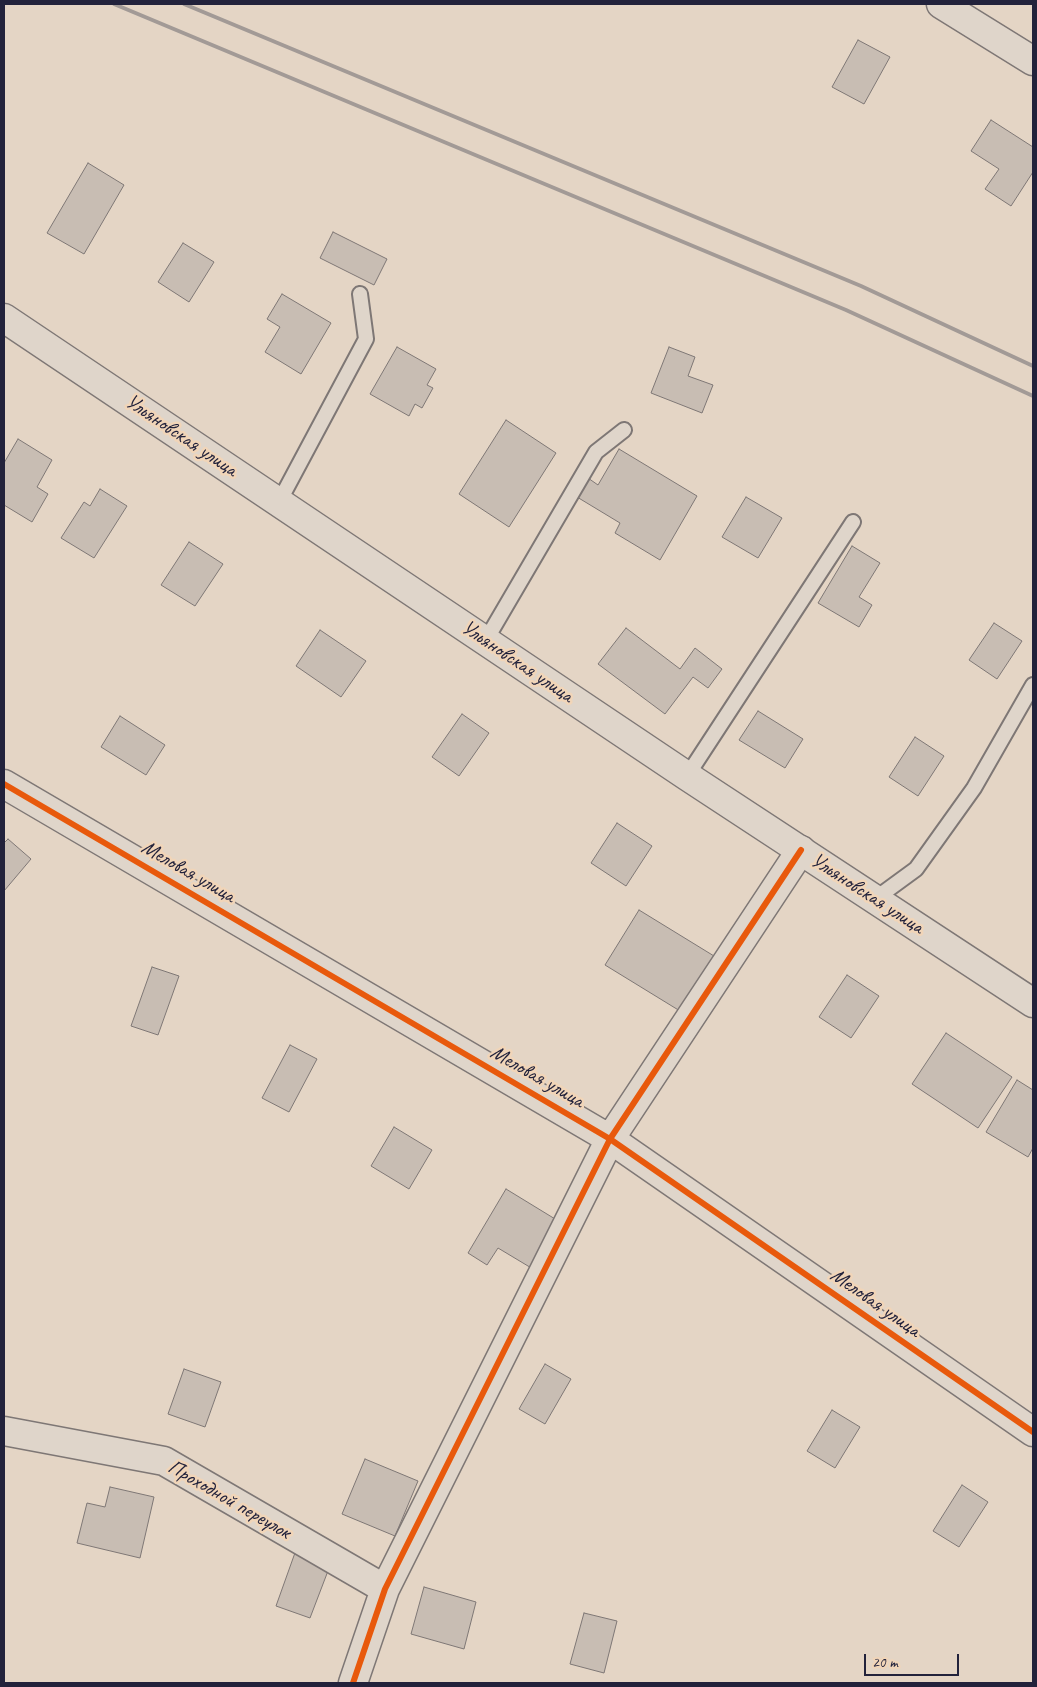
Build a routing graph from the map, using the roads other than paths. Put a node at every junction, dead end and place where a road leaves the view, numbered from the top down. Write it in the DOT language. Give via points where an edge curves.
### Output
graph roads {
  1 [pos="942,4"];
  2 [pos="1033,61"];
  3 [pos="360,294"];
  4 [pos="4,318"];
  5 [pos="624,430"];
  6 [pos="279,502"];
  7 [pos="853,522"];
  8 [pos="486,640"];
  9 [pos="1033,685"];
  10 [pos="687,776"];
  11 [pos="4,784"];
  12 [pos="801,850"];
  13 [pos="875,898"];
  14 [pos="1033,1003"];
  15 [pos="610,1139"];
  16 [pos="4,1431"];
  17 [pos="1033,1432"];
  18 [pos="385,1589"];
  19 [pos="352,1683"];
  1 -- 2 [label="street"];
  3 -- 6 [label="lane" via="366,339"];
  4 -- 6 [label="street, Ульяновская улица"];
  5 -- 8 [label="lane" via="596,452"];
  6 -- 8 [label="street, Ульяновская улица"];
  7 -- 10 [label="lane"];
  8 -- 10 [label="street, Ульяновская улица"];
  9 -- 13 [label="lane" via="974,788 916,869"];
  10 -- 12 [label="street, Ульяновская улица"];
  11 -- 15 [label="street, Меловая улица"];
  12 -- 13 [label="street, Ульяновская улица"];
  12 -- 15 [label="street"];
  13 -- 14 [label="street, Ульяновская улица"];
  15 -- 17 [label="street, Меловая улица"];
  15 -- 18 [label="street"];
  16 -- 18 [label="street, Проходной переулок" via="164,1461"];
  18 -- 19 [label="street"];
}
